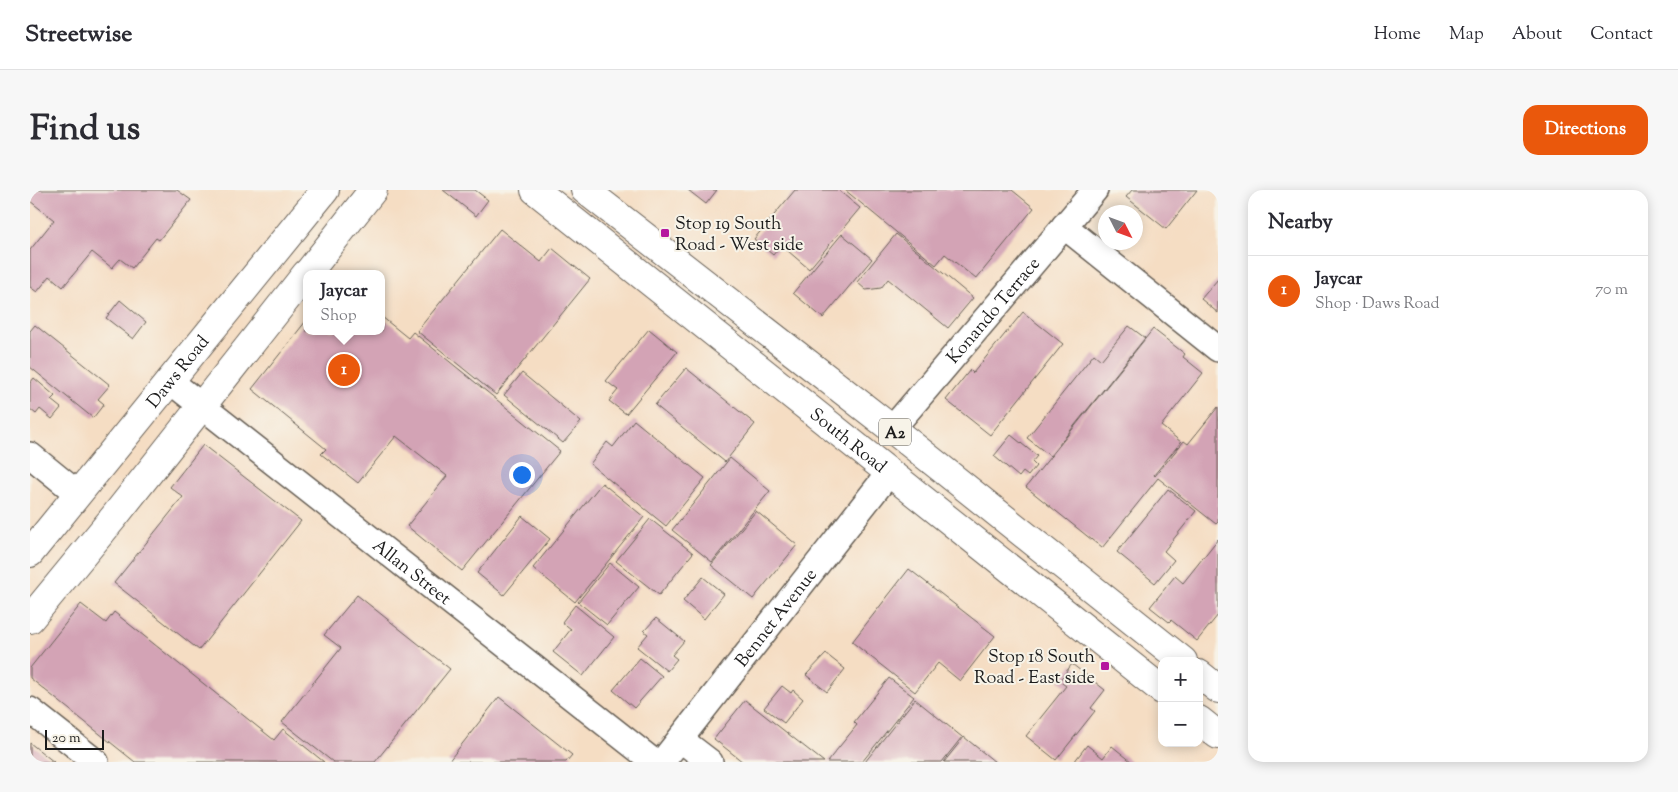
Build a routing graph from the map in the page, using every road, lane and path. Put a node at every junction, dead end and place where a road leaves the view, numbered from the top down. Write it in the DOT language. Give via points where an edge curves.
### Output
graph roads {
  1 [pos="325,190"];
  2 [pos="373,190"];
  3 [pos="536,190"];
  4 [pos="585,190"];
  5 [pos="1094,190"];
  6 [pos="1064,226"];
  7 [pos="310,270"];
  8 [pos="303,279"];
  9 [pos="1218,349"];
  10 [pos="170,381"];
  11 [pos="201,406"];
  12 [pos="892,429"];
  13 [pos="30,456"];
  14 [pos="890,473"];
  15 [pos="78,494"];
  16 [pos="30,553"];
  17 [pos="30,619"];
  18 [pos="1178,657"];
  19 [pos="1203,677"];
  20 [pos="1158,687"];
  21 [pos="1218,689"];
  22 [pos="30,710"];
  23 [pos="1203,723"];
  24 [pos="1218,735"];
  25 [pos="680,739"];
  26 [pos="96,762"];
  27 [pos="654,762"];
  28 [pos="662,762"];
  29 [pos="710,762"];
  1 -- 10 [label="main road, Daws Road"];
  2 -- 7 [label="main road"];
  3 -- 14 [label="main road, South Road / A2"];
  4 -- 12 [label="main road, South Road / A2"];
  5 -- 6 [label="street, Konando Terrace"];
  6 -- 9 [label="street"];
  6 -- 12 [label="street, Konando Terrace"];
  8 -- 11 [label="main road"];
  10 -- 11 [label="street, Allan Street"];
  10 -- 15 [label="main road, Daws Road"];
  11 -- 17 [label="main road"];
  11 -- 27 [label="street, Allan Street"];
  12 -- 18 [label="main road, South Road / A2"];
  13 -- 15 [label="street"];
  14 -- 20 [label="main road, South Road / A2"];
  14 -- 25 [label="street, Bennet Avenue"];
  15 -- 16 [label="main road, Daws Road"];
  19 -- 21 [label="main road"];
  22 -- 26 [label="street"];
  23 -- 24 [label="main road"];
  25 -- 28 [label="street, Bennet Avenue"];
  25 -- 29 [label="street"];
}
